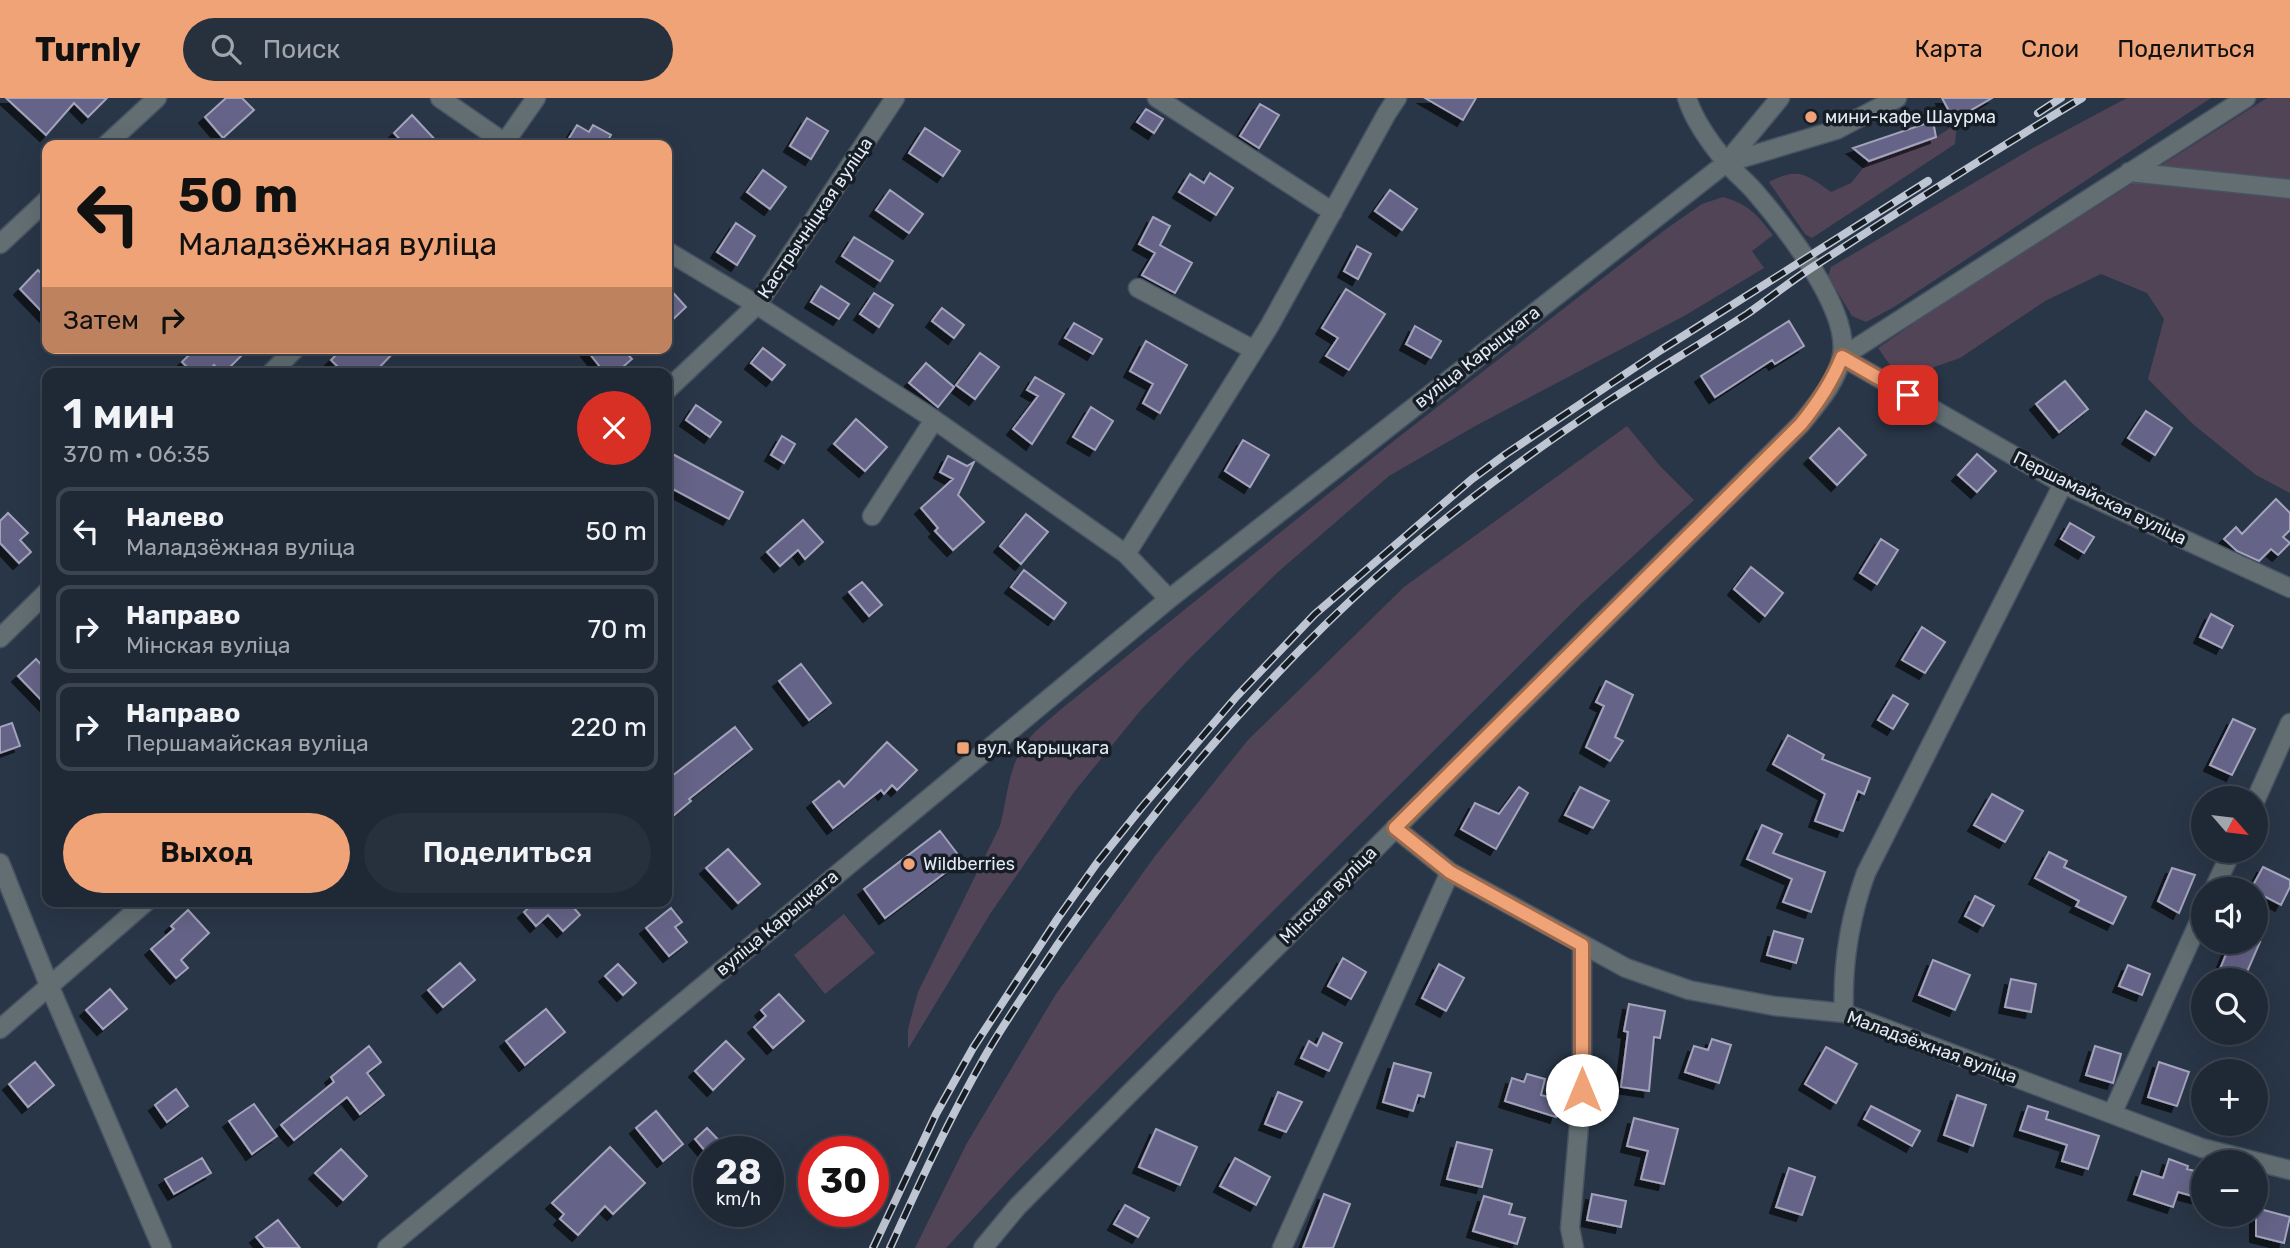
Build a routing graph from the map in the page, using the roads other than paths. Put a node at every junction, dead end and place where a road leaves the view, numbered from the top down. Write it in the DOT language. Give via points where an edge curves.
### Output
graph roads {
  1 [pos="157,98"];
  2 [pos="440,98"];
  3 [pos="536,98"];
  4 [pos="895,98"];
  5 [pos="1157,98"];
  6 [pos="1398,98"];
  7 [pos="1687,98"];
  8 [pos="1780,98"];
  9 [pos="1897,98"];
  10 [pos="2246,98"];
  11 [pos="111,140"];
  12 [pos="498,140"];
  13 [pos="508,140"];
  14 [pos="1726,163"];
  15 [pos="2129,172"];
  16 [pos="2290,189"];
  17 [pos="42,205"];
  18 [pos="1333,212"];
  19 [pos="0,244"];
  20 [pos="672,254"];
  21 [pos="1138,288"];
  22 [pos="757,305"];
  23 [pos="1254,350"];
  24 [pos="290,354"];
  25 [pos="1842,357"];
  26 [pos="276,368"];
  27 [pos="672,385"];
  28 [pos="934,419"];
  29 [pos="2063,484"];
  30 [pos="872,516"];
  31 [pos="1126,554"];
  32 [pos="2290,588"];
  33 [pos="42,597"];
  34 [pos="1169,599"];
  35 [pos="0,638"];
  36 [pos="2290,723"];
  37 [pos="2262,786"];
  38 [pos="1395,828"];
  39 [pos="0,863"];
  40 [pos="1450,872"];
  41 [pos="141,907"];
  42 [pos="2191,940"];
  43 [pos="1582,945"];
  44 [pos="49,985"];
  45 [pos="1844,1013"];
  46 [pos="0,1030"];
  47 [pos="2112,1114"];
  48 [pos="2290,1170"];
  49 [pos="162,1248"];
  50 [pos="387,1248"];
  51 [pos="983,1248"];
  52 [pos="1282,1248"];
  53 [pos="1574,1248"];
  1 -- 11 [label="street"];
  2 -- 12 [label="street"];
  3 -- 13 [label="street"];
  4 -- 22 [label="street, Кастрычніцкая вуліца"];
  5 -- 18 [label="street"];
  6 -- 18 [label="street"];
  7 -- 14 [label="street"];
  8 -- 14 [label="street"];
  9 -- 14 [label="street" via="1836,130"];
  10 -- 15 [label="street"];
  14 -- 25 [label="street" via="1771,211 1812,268 1838,317 1844,340"];
  14 -- 34 [label="street, вуліца Карыцкага"];
  15 -- 16 [label="street"];
  15 -- 25 [label="street"];
  17 -- 19 [label="street"];
  18 -- 23 [label="street"];
  20 -- 22 [label="street"];
  21 -- 23 [label="street"];
  22 -- 27 [label="street, Кастрычніцкая вуліца"];
  22 -- 28 [label="street"];
  23 -- 31 [label="street"];
  24 -- 26 [label="street"];
  25 -- 29 [label="street, Першамайская вуліца"];
  25 -- 38 [label="street, Мінская вуліца" via="1818,403 1801,424"];
  28 -- 30 [label="street"];
  28 -- 31 [label="street"];
  29 -- 32 [label="street, Першамайская вуліца"];
  29 -- 45 [label="street" via="1866,873 1850,929"];
  31 -- 34 [label="street"];
  33 -- 35 [label="street"];
  34 -- 50 [label="street, вуліца Карыцкага"];
  36 -- 37 [label="street"];
  38 -- 40 [label="street, Маладзёжная вуліца"];
  38 -- 51 [label="street, Мінская вуліца" via="1027,1197"];
  39 -- 44 [label="street"];
  40 -- 43 [label="street, Маладзёжная вуліца"];
  40 -- 52 [label="street"];
  41 -- 44 [label="street"];
  42 -- 47 [label="street"];
  43 -- 45 [label="street, Маладзёжная вуліца" via="1626,968 1689,989 1774,1006"];
  43 -- 53 [label="street" via="1582,1090 1570,1228"];
  44 -- 46 [label="street"];
  44 -- 49 [label="street"];
  45 -- 47 [label="street, Маладзёжная вуліца"];
  47 -- 48 [label="street, Маладзёжная вуліца" via="2202,1148"];
}
